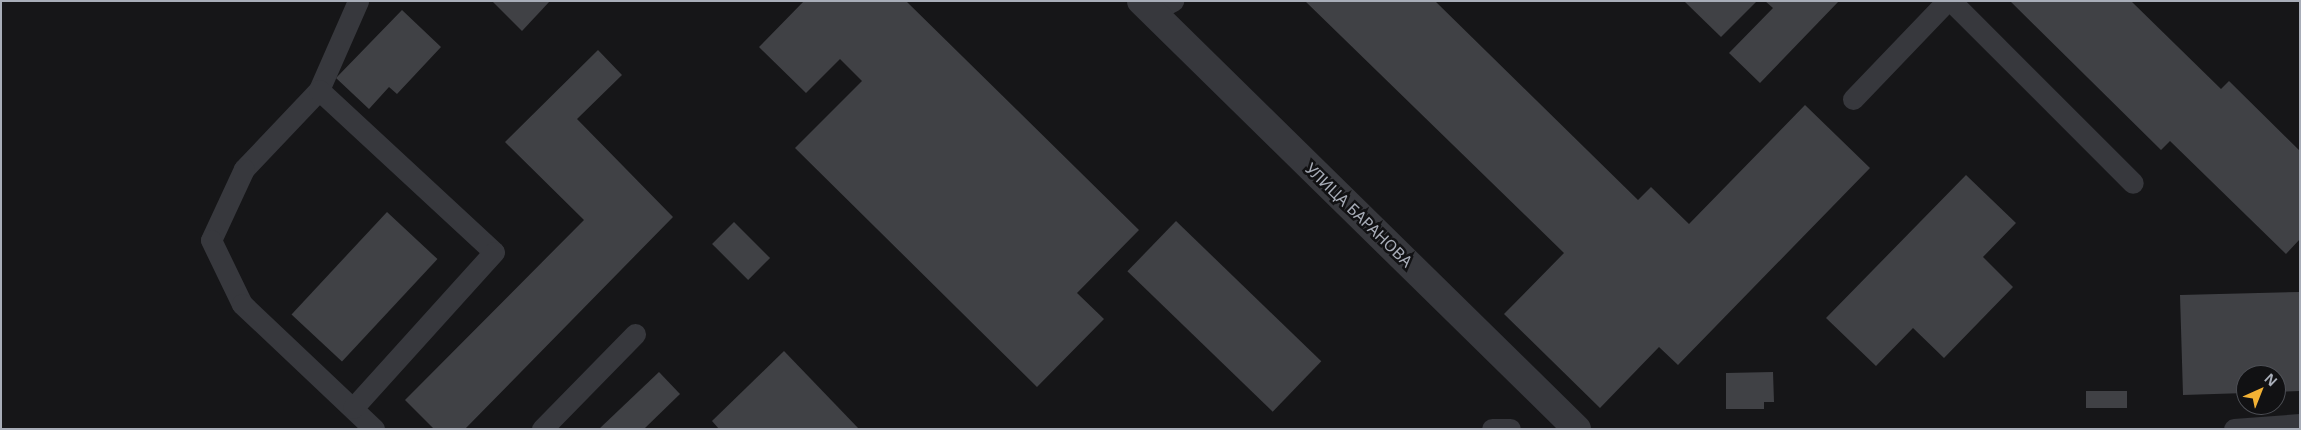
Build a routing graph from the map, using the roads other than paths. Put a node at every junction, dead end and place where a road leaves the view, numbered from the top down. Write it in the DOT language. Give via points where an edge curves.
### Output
graph roads {
  1 [pos="358,1"];
  2 [pos="1947,1"];
  3 [pos="1951,1"];
  4 [pos="1156,5"];
  5 [pos="319,90"];
  6 [pos="1853,99"];
  7 [pos="2133,183"];
  8 [pos="636,334"];
  9 [pos="353,408"];
  10 [pos="2300,424"];
  11 [pos="374,429"];
  12 [pos="542,429"];
  13 [pos="1492,429"];
  14 [pos="1510,429"];
  15 [pos="1577,429"];
  16 [pos="2234,429"];
  1 -- 5 [label="lane"];
  2 -- 6 [label="lane"];
  3 -- 7 [label="lane"];
  4 -- 15 [label="street, УЛИЦА БАРАНОВА"];
  5 -- 9 [label="lane" via="244,169 211,240 242,304"];
  5 -- 9 [label="lane" via="494,252"];
  8 -- 12 [label="lane"];
  9 -- 11 [label="lane"];
  10 -- 16 [label="lane"];
  13 -- 14 [label="lane"];
}
